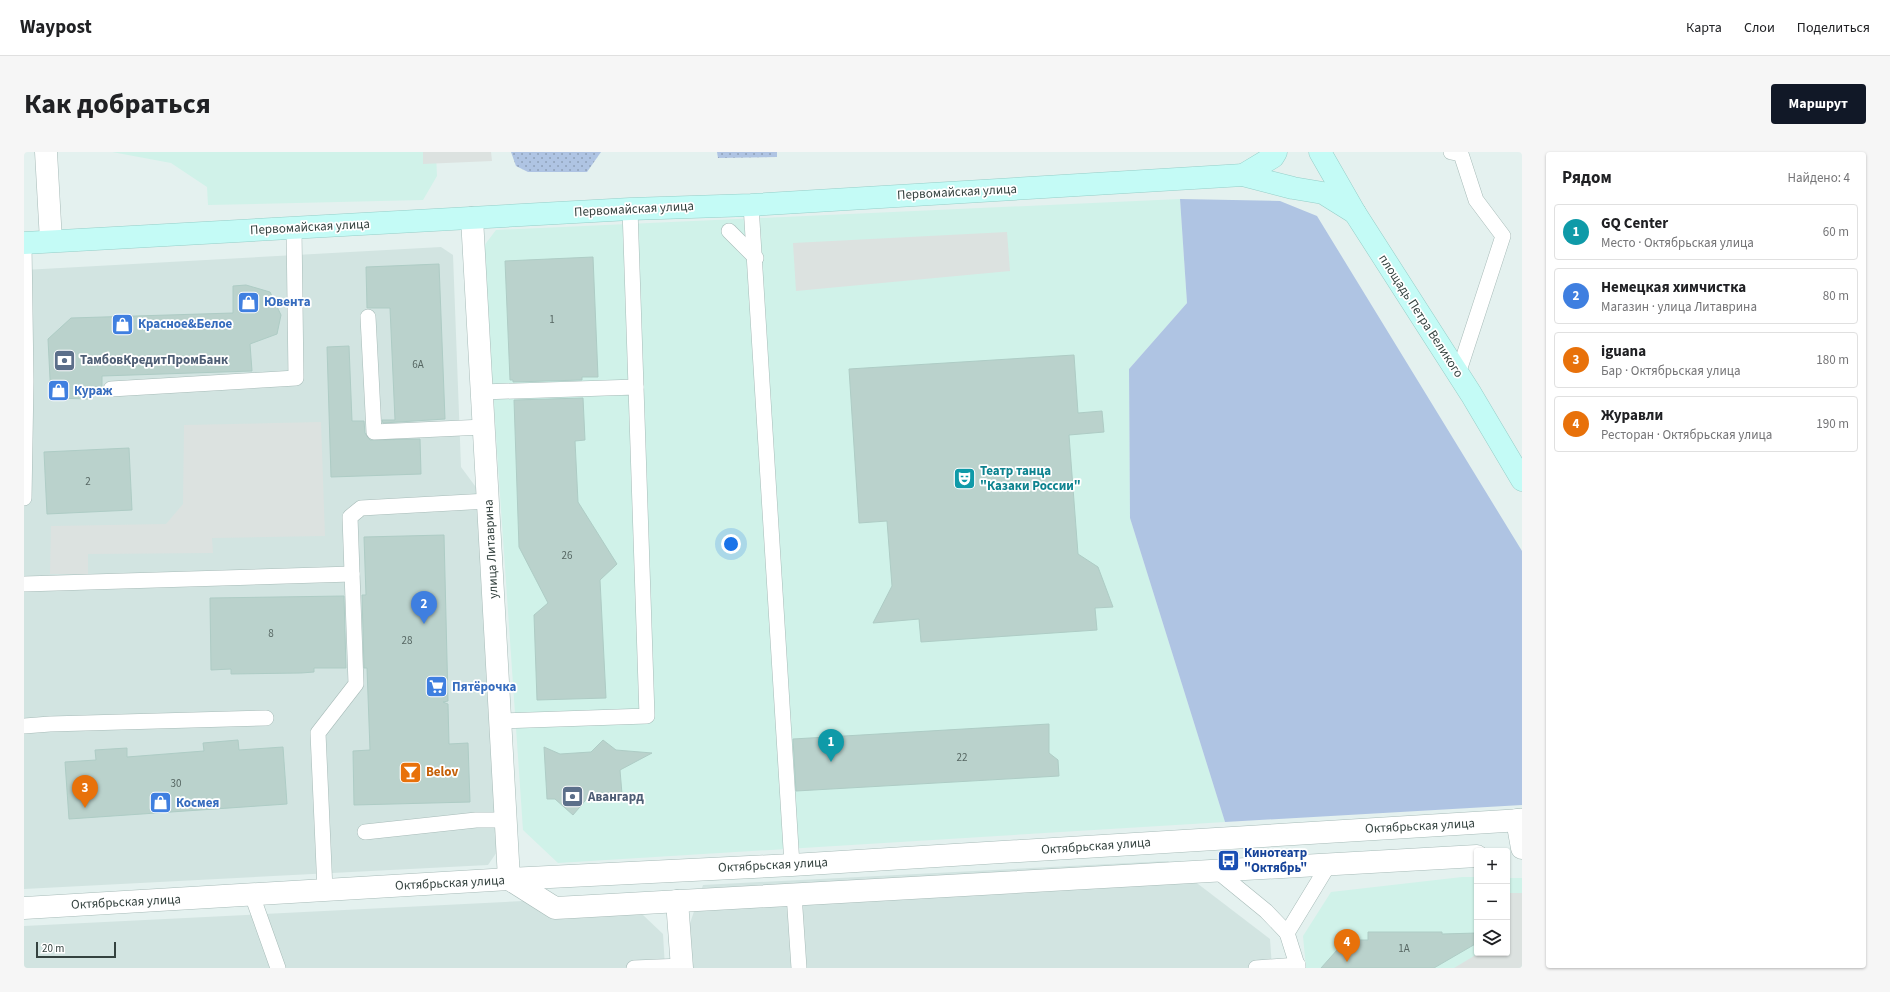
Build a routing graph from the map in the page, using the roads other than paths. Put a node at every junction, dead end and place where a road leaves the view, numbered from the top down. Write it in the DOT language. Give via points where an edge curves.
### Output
graph roads {
  1 [pos="46,152"];
  2 [pos="1276,152"];
  3 [pos="1320,152"];
  4 [pos="1451,152"];
  5 [pos="1243,175"];
  6 [pos="751,205"];
  7 [pos="630,209"];
  8 [pos="1355,213"];
  9 [pos="472,218"];
  10 [pos="294,228"];
  11 [pos="729,231"];
  12 [pos="51,241"];
  13 [pos="24,243"];
  14 [pos="756,258"];
  15 [pos="368,317"];
  16 [pos="1458,374"];
  17 [pos="636,387"];
  18 [pos="111,389"];
  19 [pos="482,392"];
  20 [pos="25,414"];
  21 [pos="484,427"];
  22 [pos="1522,480"];
  23 [pos="24,498"];
  24 [pos="488,502"];
  25 [pos="352,574"];
  26 [pos="24,584"];
  27 [pos="266,718"];
  28 [pos="500,721"];
  29 [pos="24,726"];
  30 [pos="506,820"];
  31 [pos="1519,820"];
  32 [pos="365,832"];
  33 [pos="1522,848"];
  34 [pos="1522,853"];
  35 [pos="1510,854"];
  36 [pos="1474,856"];
  37 [pos="1329,864"];
  38 [pos="792,865"];
  39 [pos="1217,870"];
  40 [pos="509,879"];
  41 [pos="325,890"];
  42 [pos="794,894"];
  43 [pos="252,895"];
  44 [pos="677,901"];
  45 [pos="24,908"];
  46 [pos="1287,933"];
  47 [pos="682,967"];
  48 [pos="1298,967"];
  49 [pos="278,968"];
  50 [pos="634,968"];
  51 [pos="799,968"];
  52 [pos="1256,968"];
  1 -- 12 [label="street"];
  2 -- 5 [label="main road" via="1273,157"];
  3 -- 8 [label="main road, площадь Петра Великого"];
  4 -- 16 [label="lane" via="1461,154 1476,200 1504,236"];
  5 -- 6 [label="main road, Первомайская улица"];
  5 -- 8 [label="main road" via="1323,193"];
  6 -- 7 [label="main road, Первомайская улица"];
  6 -- 14 [label="lane"];
  7 -- 9 [label="main road, Первомайская улица"];
  7 -- 17 [label="lane"];
  8 -- 16 [label="main road, площадь Петра Великого"];
  9 -- 10 [label="main road, Первомайская улица"];
  9 -- 19 [label="street, улица Литаврина"];
  10 -- 12 [label="main road, Первомайская улица"];
  10 -- 18 [label="lane" via="296,378"];
  11 -- 14 [label="lane"];
  12 -- 13 [label="main road, Первомайская улица"];
  13 -- 20 [label="lane"];
  14 -- 38 [label="lane"];
  15 -- 21 [label="lane" via="374,432"];
  16 -- 22 [label="main road, площадь Петра Великого"];
  17 -- 19 [label="lane"];
  17 -- 28 [label="lane" via="646,716"];
  19 -- 21 [label="street, улица Литаврина"];
  20 -- 23 [label="lane"];
  21 -- 24 [label="street, улица Литаврина"];
  24 -- 25 [label="lane" via="362,508 350,517"];
  24 -- 28 [label="street, улица Литаврина"];
  25 -- 26 [label="lane"];
  25 -- 41 [label="lane" via="356,684 318,733"];
  27 -- 29 [label="lane"];
  28 -- 30 [label="street, улица Литаврина"];
  30 -- 32 [label="lane" via="476,820"];
  30 -- 40 [label="street, улица Литаврина"];
  31 -- 33 [label="street"];
  31 -- 38 [label="street, Октябрьская улица"];
  34 -- 35 [label="street"];
  36 -- 37 [label="street"];
  37 -- 39 [label="street"];
  37 -- 46 [label="lane"];
  38 -- 40 [label="street, Октябрьская улица"];
  39 -- 42 [label="street"];
  39 -- 46 [label="lane" via="1266,911"];
  40 -- 41 [label="street, Октябрьская улица"];
  40 -- 44 [label="street" via="555,908"];
  41 -- 43 [label="street, Октябрьская улица"];
  42 -- 44 [label="street"];
  42 -- 51 [label="lane"];
  43 -- 45 [label="street, Октябрьская улица"];
  43 -- 49 [label="lane"];
  44 -- 47 [label="street"];
  46 -- 48 [label="lane"];
  47 -- 50 [label="lane"];
  48 -- 52 [label="lane"];
}
